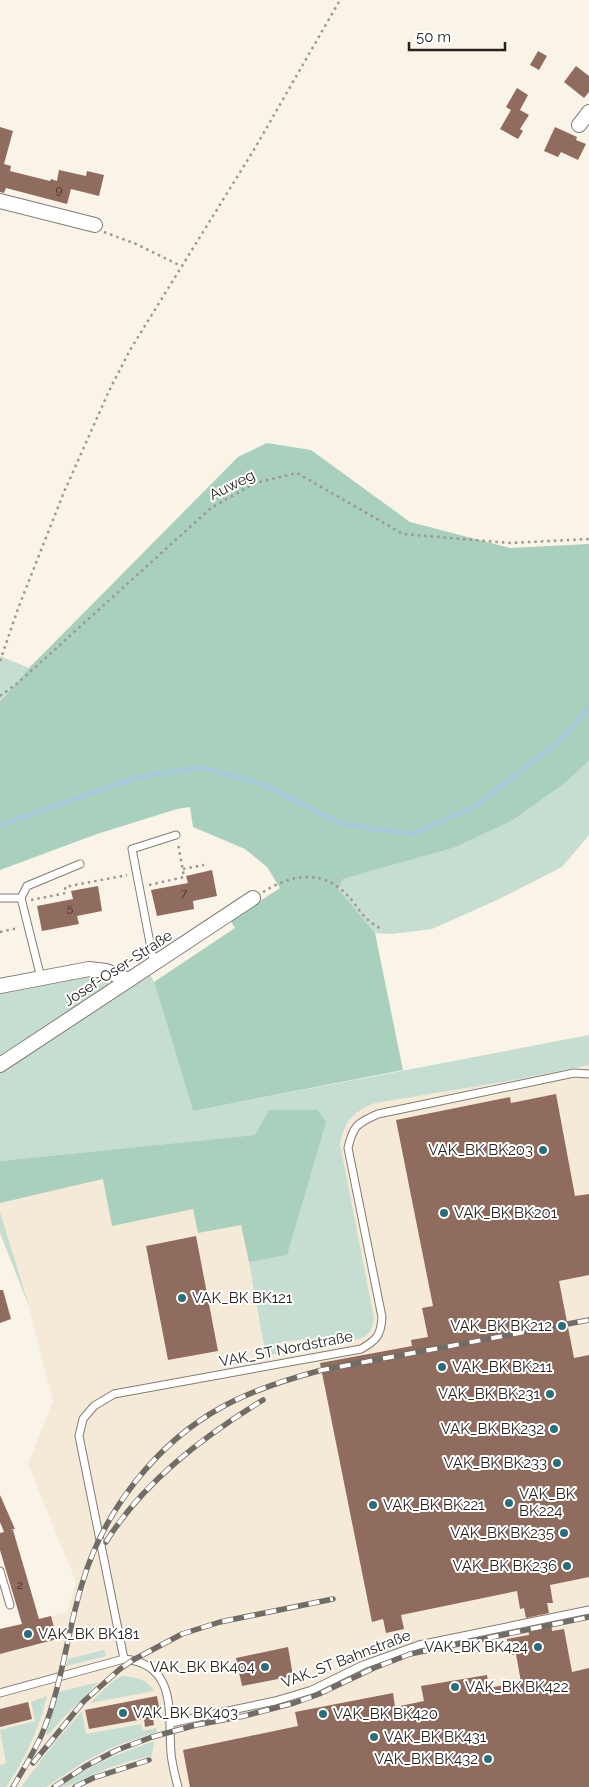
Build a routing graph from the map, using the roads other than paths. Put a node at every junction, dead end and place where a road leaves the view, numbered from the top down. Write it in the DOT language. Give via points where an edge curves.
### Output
graph roads {
  1 [pos="589,112"];
  2 [pos="579,125"];
  3 [pos="0,201"];
  4 [pos="95,225"];
  5 [pos="176,836"];
  6 [pos="80,864"];
  7 [pos="0,898"];
  8 [pos="253,898"];
  9 [pos="22,900"];
  10 [pos="154,964"];
  11 [pos="41,978"];
  12 [pos="129,980"];
  13 [pos="0,986"];
  14 [pos="0,1065"];
  15 [pos="588,1074"];
  16 [pos="0,1571"];
  17 [pos="10,1605"];
  18 [pos="589,1610"];
  19 [pos="124,1659"];
  20 [pos="0,1692"];
  21 [pos="171,1722"];
  22 [pos="178,1787"];
  1 -- 2 [label="street"];
  3 -- 4 [label="street"];
  5 -- 10 [label="lane" via="132,849"];
  6 -- 9 [label="lane" via="27,886"];
  7 -- 9 [label="lane"];
  8 -- 10 [label="street, Josef-Oser-Straße"];
  9 -- 11 [label="lane"];
  10 -- 12 [label="street, Josef-Oser-Straße"];
  11 -- 12 [label="street" via="98,969"];
  11 -- 13 [label="street"];
  12 -- 14 [label="street, Josef-Oser-Straße"];
  15 -- 19 [label="lane, VAK_ST Nordstraße" via="574,1074 378,1114 362,1121 352,1132 348,1148 382,1317 381,1330 374,1341 362,1349 114,1394 94,1406 83,1419 79,1436"];
  16 -- 17 [label="lane"];
  18 -- 21 [label="lane, VAK_ST Bahnstraße" via="419,1645 363,1665 312,1690 275,1701"];
  19 -- 20 [label="lane"];
  19 -- 21 [label="lane" via="149,1668 160,1678 167,1691"];
  21 -- 22 [label="lane" via="171,1754"];
}
